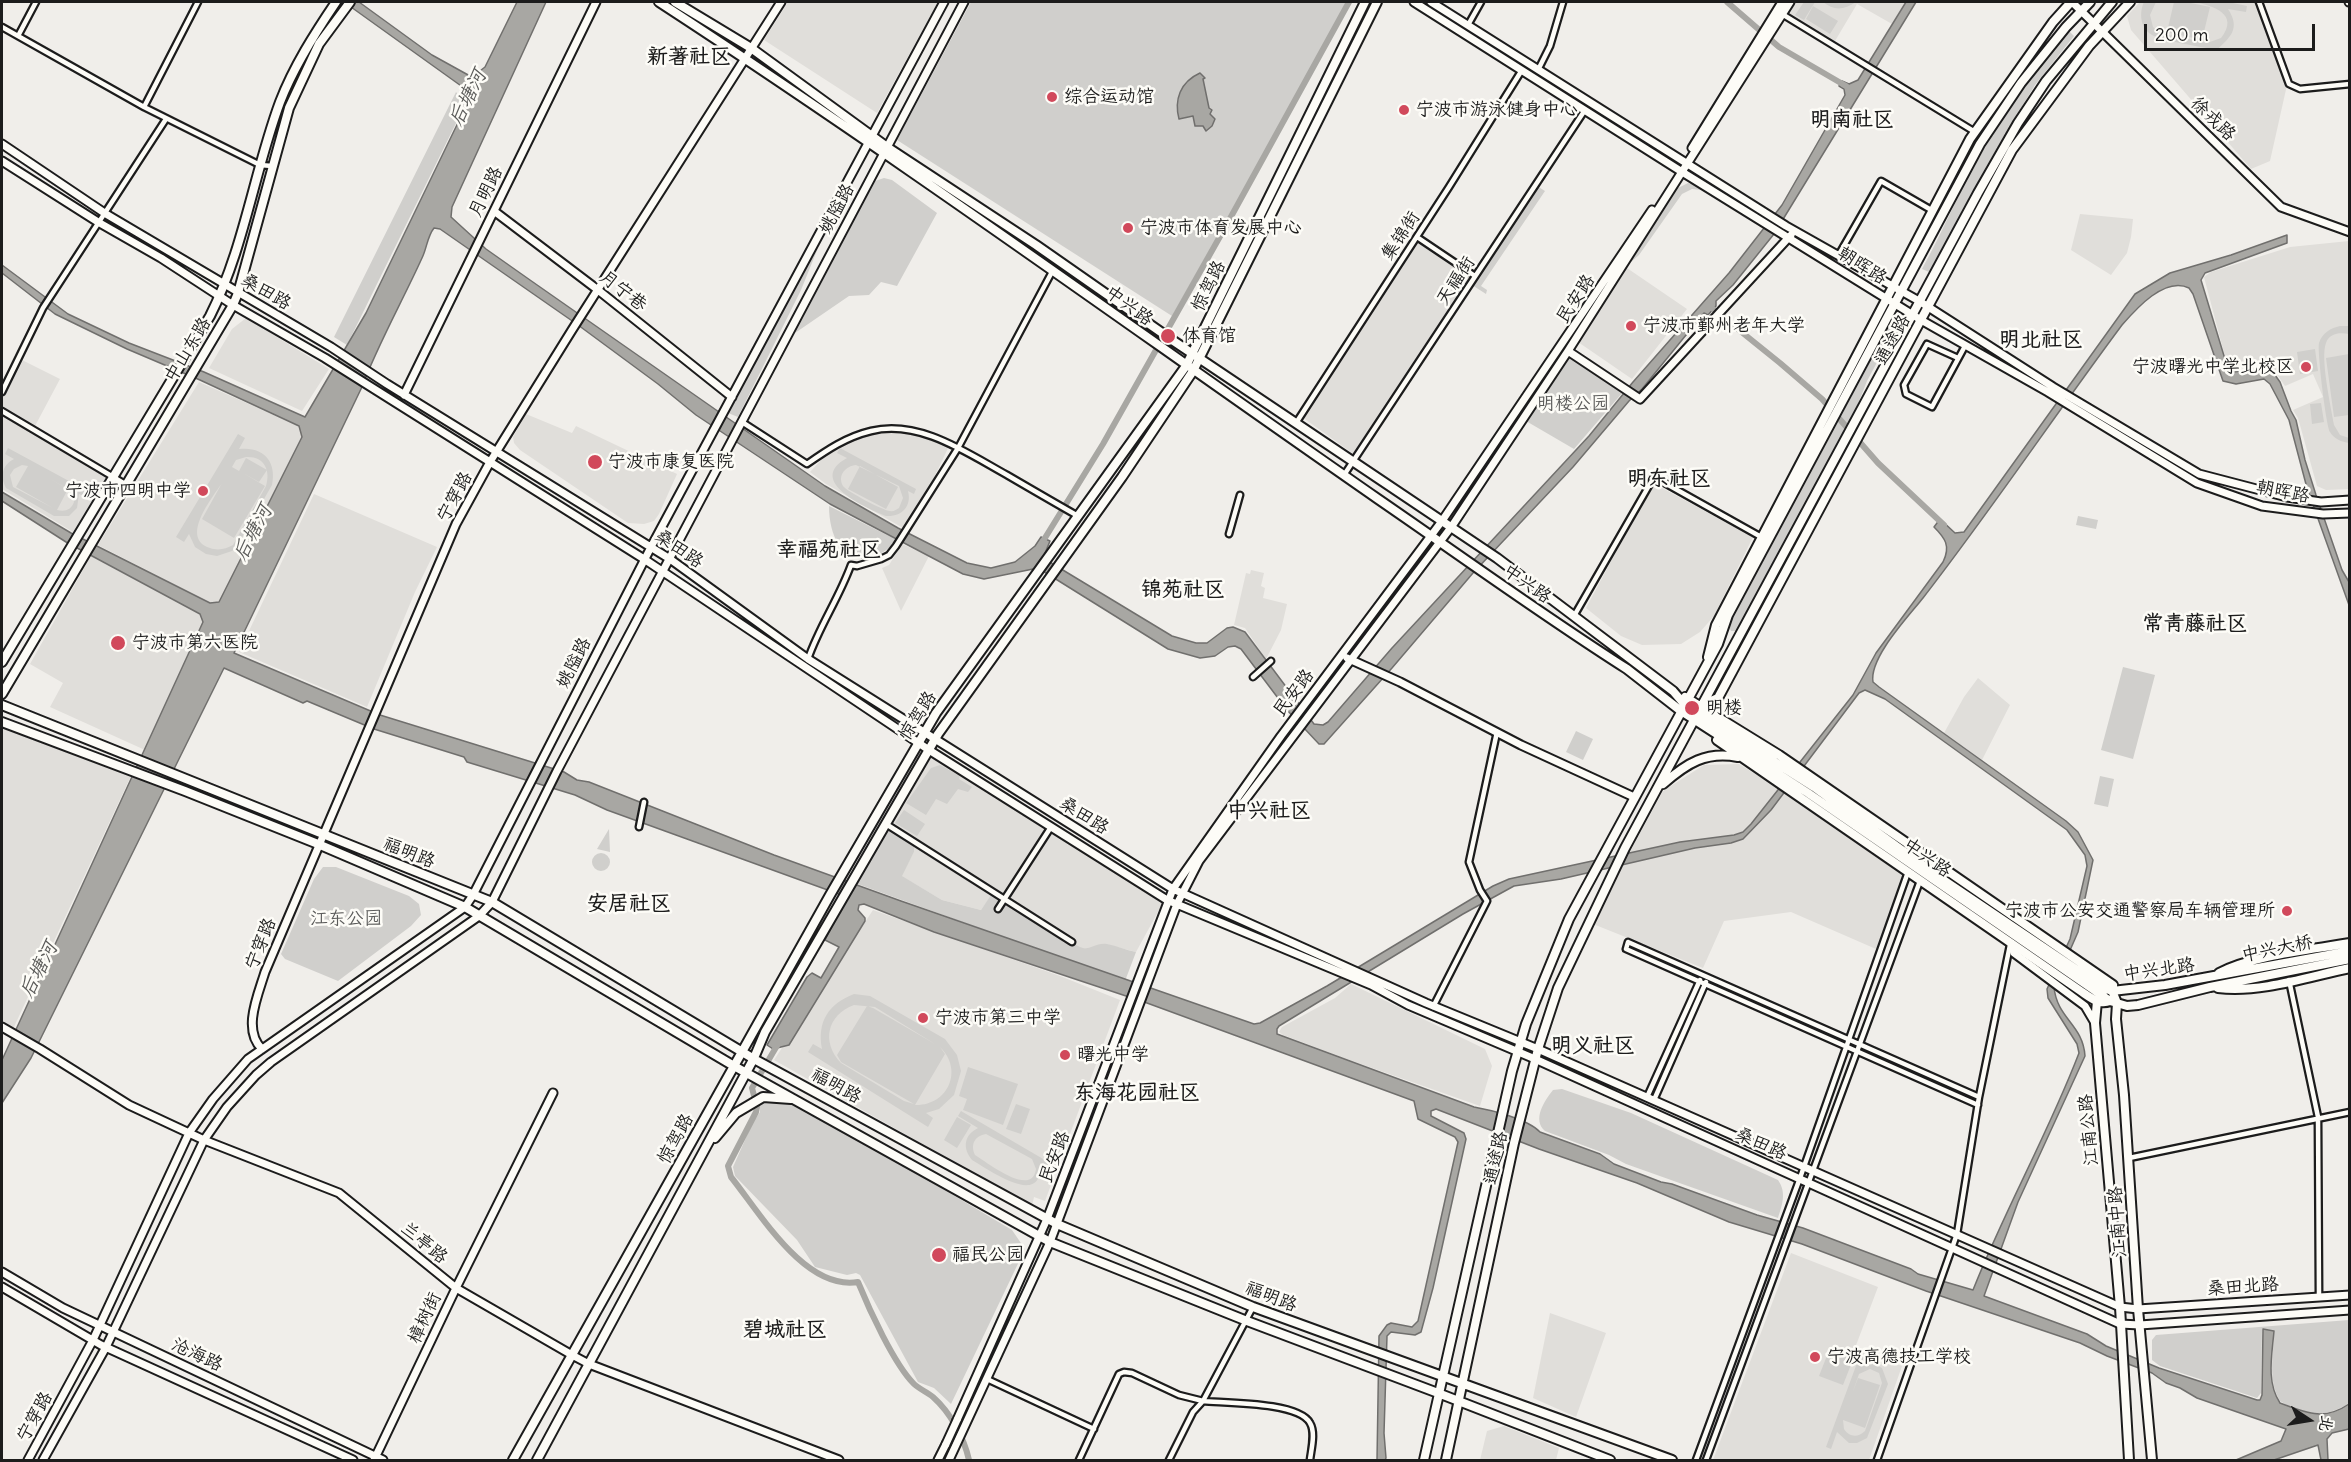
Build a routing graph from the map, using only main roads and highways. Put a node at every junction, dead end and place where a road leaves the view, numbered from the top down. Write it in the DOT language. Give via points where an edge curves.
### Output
graph roads {
  1 [pos="350,2"];
  2 [pos="596,2"];
  3 [pos="659,2"];
  4 [pos="675,2"];
  5 [pos="781,2"];
  6 [pos="944,2"];
  7 [pos="964,2"];
  8 [pos="1365,2"];
  9 [pos="1377,2"];
  10 [pos="1414,2"];
  11 [pos="1431,2"];
  12 [pos="1782,2"];
  13 [pos="1790,2"];
  14 [pos="2071,2"];
  15 [pos="2090,2"];
  16 [pos="2112,2"];
  17 [pos="2130,2"];
  18 [pos="334,4"];
  19 [pos="2082,12"];
  20 [pos="2093,22"];
  21 [pos="1772,24"];
  22 [pos="2102,32"];
  23 [pos="751,48"];
  24 [pos="745,58"];
  25 [pos="871,140"];
  26 [pos="2,144"];
  27 [pos="885,150"];
  28 [pos="2,161"];
  29 [pos="1686,163"];
  30 [pos="1680,171"];
  31 [pos="494,211"];
  32 [pos="1794,231"];
  33 [pos="2349,232"];
  34 [pos="1786,237"];
  35 [pos="225,285"];
  36 [pos="1893,286"];
  37 [pos="598,290"];
  38 [pos="1902,291"];
  39 [pos="238,293"];
  40 [pos="220,297"];
  41 [pos="1887,298"];
  42 [pos="1918,302"];
  43 [pos="1894,304"];
  44 [pos="233,305"];
  45 [pos="1928,308"];
  46 [pos="1912,314"];
  47 [pos="1921,320"];
  48 [pos="1568,351"];
  49 [pos="1196,356"];
  50 [pos="1190,369"];
  51 [pos="2051,389"];
  52 [pos="404,395"];
  53 [pos="732,397"];
  54 [pos="1839,398"];
  55 [pos="2082,408"];
  56 [pos="497,452"];
  57 [pos="490,462"];
  58 [pos="2349,500"];
  59 [pos="2349,513"];
  60 [pos="1442,521"];
  61 [pos="1451,527"];
  62 [pos="1431,535"];
  63 [pos="1765,539"];
  64 [pos="1440,542"];
  65 [pos="651,547"];
  66 [pos="670,559"];
  67 [pos="644,560"];
  68 [pos="663,572"];
  69 [pos="1341,655"];
  70 [pos="1351,660"];
  71 [pos="2,662"];
  72 [pos="2,694"];
  73 [pos="2,705"];
  74 [pos="1704,705"];
  75 [pos="1684,707"];
  76 [pos="1696,719"];
  77 [pos="2,722"];
  78 [pos="924,733"];
  79 [pos="935,740"];
  80 [pos="919,742"];
  81 [pos="929,750"];
  82 [pos="1741,757"];
  83 [pos="1771,764"];
  84 [pos="1657,789"];
  85 [pos="1810,790"];
  86 [pos="1634,796"];
  87 [pos="323,834"];
  88 [pos="318,844"];
  89 [pos="1173,889"];
  90 [pos="1183,893"];
  91 [pos="473,895"];
  92 [pos="1167,900"];
  93 [pos="492,902"];
  94 [pos="1177,904"];
  95 [pos="465,908"];
  96 [pos="479,916"];
  97 [pos="2349,943"];
  98 [pos="2349,951"];
  99 [pos="2349,959"];
  100 [pos="2055,964"];
  101 [pos="2067,967"];
  102 [pos="2349,968"];
  103 [pos="1343,971"];
  104 [pos="2209,977"];
  105 [pos="1372,983"];
  106 [pos="2210,987"];
  107 [pos="2104,992"];
  108 [pos="2113,1002"];
  109 [pos="2095,1023"];
  110 [pos="2,1027"];
  111 [pos="1520,1042"];
  112 [pos="262,1049"];
  113 [pos="1538,1049"];
  114 [pos="742,1052"];
  115 [pos="1517,1052"];
  116 [pos="754,1059"];
  117 [pos="1535,1059"];
  118 [pos="734,1066"];
  119 [pos="746,1073"];
  120 [pos="553,1093"];
  121 [pos="795,1100"];
  122 [pos="189,1133"];
  123 [pos="204,1140"];
  124 [pos="703,1154"];
  125 [pos="1047,1219"];
  126 [pos="1057,1224"];
  127 [pos="1040,1237"];
  128 [pos="1050,1242"];
  129 [pos="2,1272"];
  130 [pos="2,1287"];
  131 [pos="456,1288"];
  132 [pos="2349,1295"];
  133 [pos="2120,1307"];
  134 [pos="2138,1309"];
  135 [pos="2349,1310"];
  136 [pos="2120,1323"];
  137 [pos="2140,1325"];
  138 [pos="99,1326"];
  139 [pos="113,1332"];
  140 [pos="93,1340"];
  141 [pos="106,1347"];
  142 [pos="572,1355"];
  143 [pos="589,1364"];
  144 [pos="1442,1377"];
  145 [pos="1464,1386"];
  146 [pos="1438,1393"];
  147 [pos="1460,1401"];
  148 [pos="378,1459"];
  149 [pos="28,1461"];
  150 [pos="44,1461"];
  151 [pos="353,1461"];
  152 [pos="513,1461"];
  153 [pos="537,1461"];
  154 [pos="839,1461"];
  155 [pos="938,1461"];
  156 [pos="949,1461"];
  157 [pos="1424,1461"];
  158 [pos="1446,1461"];
  159 [pos="1610,1461"];
  160 [pos="1672,1461"];
  161 [pos="2129,1461"];
  162 [pos="2152,1461"];
  1 -- 39 [label="main road, 中山东路" via="319,44 289,108"];
  2 -- 31 [label="main road, 月明路"];
  3 -- 24 [label="main road, 中兴路"];
  4 -- 23 [label="main road, 中兴路"];
  5 -- 23 [label="main road, 宁穿路"];
  6 -- 25 [label="main road, 姚隘路"];
  7 -- 27 [label="main road, 姚隘路"];
  8 -- 49 [label="main road, 惊驾路"];
  9 -- 49 [label="main road, 惊驾路"];
  10 -- 30 [label="main road, 朝晖路"];
  11 -- 29 [label="main road, 朝晖路"];
  12 -- 21 [label="main road, 民安路"];
  13 -- 21 [label="main road, 民安路"];
  14 -- 19 [label="main road, 徐戎路"];
  14 -- 36 [label="main road, 通途路" via="1975,132"];
  15 -- 19 [label="main road, 通途路"];
  16 -- 20 [label="main road, 通途路"];
  17 -- 22 [label="main road, 通途路"];
  18 -- 35 [label="main road, 中山东路" via="281,100"];
  19 -- 20 [label="main road, 徐戎路"];
  19 -- 38 [label="main road, 通途路" via="2021,83 1980,144"];
  20 -- 22 [label="main road, 徐戎路"];
  20 -- 42 [label="main road, 通途路" via="2018,123"];
  21 -- 29 [label="main road, 民安路"];
  22 -- 33 [label="main road, 徐戎路" via="2282,207"];
  22 -- 45 [label="main road, 通途路" via="2012,150"];
  23 -- 24 [label="main road, 宁穿路"];
  23 -- 25 [label="main road, 中兴路"];
  24 -- 25 [label="main road, 中兴路"];
  24 -- 37 [label="main road, 宁穿路"];
  25 -- 27 [label="main road, 中兴路"];
  25 -- 53 [label="main road, 姚隘路"];
  26 -- 35 [label="main road, 桑田路" via="106,214"];
  27 -- 49 [label="main road, 中兴路" via="1036,245"];
  27 -- 50 [label="main road, 中兴路"];
  27 -- 66 [label="main road, 姚隘路"];
  28 -- 40 [label="main road, 桑田路"];
  29 -- 30 [label="main road, 民安路"];
  29 -- 32 [label="main road, 朝晖路"];
  30 -- 34 [label="main road, 朝晖路"];
  30 -- 48 [label="main road, 民安路"];
  30 -- 60 [label="main road, 民安路"];
  31 -- 37 [label="main road, 月宁巷"];
  31 -- 52 [label="main road, 月明路"];
  32 -- 34 [label="main road"];
  32 -- 36 [label="main road, 朝晖路"];
  34 -- 41 [label="main road, 朝晖路"];
  34 -- 48 [label="main road" via="1640,398"];
  35 -- 39 [label="main road, 桑田路"];
  35 -- 40 [label="main road, 中山东路"];
  36 -- 38 [label="main road, 朝晖路"];
  36 -- 41 [label="main road, 通途路"];
  37 -- 53 [label="main road, 月宁巷"];
  37 -- 56 [label="main road, 宁穿路"];
  38 -- 42 [label="main road, 朝晖路"];
  38 -- 43 [label="main road, 通途路"];
  39 -- 44 [label="main road, 中山东路"];
  39 -- 52 [label="main road, 桑田路"];
  40 -- 44 [label="main road, 桑田路"];
  40 -- 71 [label="main road, 中山东路"];
  41 -- 43 [label="main road, 朝晖路"];
  41 -- 54 [label="main road, 通途路"];
  42 -- 45 [label="main road, 朝晖路"];
  42 -- 46 [label="main road, 通途路"];
  43 -- 46 [label="main road, 朝晖路"];
  43 -- 54 [label="main road, 通途路"];
  44 -- 57 [label="main road, 桑田路" via="326,358"];
  44 -- 72 [label="main road, 中山东路"];
  45 -- 47 [label="main road, 通途路"];
  45 -- 51 [label="main road, 朝晖路"];
  46 -- 47 [label="main road, 朝晖路"];
  46 -- 74 [label="main road, 通途路"];
  47 -- 51 [label="main road, 朝晖路"];
  47 -- 74 [label="main road, 通途路" via="1718,698"];
  48 -- 61 [label="main road, 民安路"];
  49 -- 50 [label="main road, 惊驾路"];
  49 -- 60 [label="main road, 中兴路"];
  50 -- 62 [label="main road, 中兴路"];
  50 -- 78 [label="main road, 惊驾路" via="1076,515"];
  50 -- 79 [label="main road, 惊驾路"];
  51 -- 55 [label="main road, 朝晖路"];
  52 -- 56 [label="main road, 桑田路"];
  53 -- 65 [label="main road, 姚隘路"];
  54 -- 63 [label="main road, 通途路" via="1825,435"];
  54 -- 63 [label="main road, 通途路" via="1823,419"];
  55 -- 58 [label="main road, 朝晖路" via="2199,474 2321,502"];
  55 -- 59 [label="main road, 朝晖路" via="2197,483 2262,506 2319,514"];
  56 -- 57 [label="main road, 宁穿路"];
  56 -- 65 [label="main road, 桑田路"];
  57 -- 67 [label="main road, 桑田路"];
  57 -- 87 [label="main road, 宁穿路" via="456,524"];
  60 -- 61 [label="main road, 中兴路"];
  60 -- 62 [label="main road, 民安路"];
  61 -- 64 [label="main road, 民安路"];
  61 -- 75 [label="main road, 中兴路" via="1673,691"];
  62 -- 64 [label="main road, 中兴路"];
  62 -- 69 [label="main road, 民安路"];
  63 -- 75 [label="main road, 通途路" via="1718,644"];
  64 -- 70 [label="main road, 民安路"];
  64 -- 75 [label="main road, 中兴路" via="1667,700"];
  65 -- 66 [label="main road, 桑田路"];
  65 -- 67 [label="main road, 姚隘路"];
  66 -- 68 [label="main road, 姚隘路"];
  66 -- 78 [label="main road, 桑田路" via="808,659"];
  67 -- 68 [label="main road, 桑田路"];
  67 -- 91 [label="main road, 姚隘路"];
  68 -- 80 [label="main road, 桑田路"];
  68 -- 93 [label="main road, 姚隘路"];
  69 -- 70 [label="main road"];
  69 -- 89 [label="main road, 民安路"];
  70 -- 86 [label="main road"];
  70 -- 90 [label="main road, 民安路" via="1199,861"];
  73 -- 87 [label="main road, 福明路"];
  74 -- 75 [label="main road, 中兴路"];
  74 -- 76 [label="main road, 通途路"];
  74 -- 83 [label="main road, 中兴路"];
  75 -- 76 [label="main road, 中兴路"];
  75 -- 86 [label="main road, 通途路"];
  76 -- 82 [label="main road, 中兴路"];
  76 -- 83 [label="main road, 中兴路"];
  76 -- 84 [label="main road, 通途路"];
  77 -- 88 [label="main road, 福明路"];
  78 -- 79 [label="main road, 桑田路"];
  78 -- 80 [label="main road, 惊驾路"];
  79 -- 81 [label="main road, 惊驾路"];
  79 -- 89 [label="main road, 桑田路"];
  80 -- 81 [label="main road, 桑田路"];
  80 -- 114 [label="main road, 惊驾路"];
  81 -- 92 [label="main road, 桑田路"];
  81 -- 116 [label="main road, 惊驾路" via="765,1032"];
  82 -- 83 [label="main road, 中兴路"];
  82 -- 84 [label="main road" via="1719,754 1699,759"];
  83 -- 85 [label="main road, 中兴路"];
  83 -- 85 [label="main road, 中兴路"];
  84 -- 113 [label="main road, 通途路" via="1558,988"];
  85 -- 100 [label="main road, 中兴路" via="1945,881"];
  85 -- 100 [label="main road" via="1920,881 2010,943"];
  86 -- 111 [label="main road, 通途路" via="1569,919"];
  87 -- 88 [label="main road, 宁穿路"];
  87 -- 91 [label="main road, 福明路"];
  88 -- 95 [label="main road, 福明路"];
  88 -- 112 [label="main road, 宁穿路" via="257,997 252,1031"];
  89 -- 90 [label="main road, 桑田路"];
  89 -- 92 [label="main road, 民安路"];
  90 -- 94 [label="main road, 民安路"];
  90 -- 103 [label="main road, 桑田路"];
  91 -- 93 [label="main road, 福明路"];
  91 -- 95 [label="main road, 姚隘路"];
  92 -- 94 [label="main road, 桑田路"];
  92 -- 125 [label="main road, 民安路"];
  93 -- 96 [label="main road"];
  93 -- 114 [label="main road, 福明路"];
  94 -- 103 [label="main road, 桑田路"];
  94 -- 126 [label="main road, 民安路"];
  95 -- 96 [label="main road, 福明路"];
  95 -- 112 [label="main road"];
  96 -- 118 [label="main road, 福明路"];
  96 -- 123 [label="main road, 宁穿路" via="271,1062 227,1107"];
  97 -- 104 [label="main road" via="2231,966"];
  98 -- 104 [label="main road, 中兴大桥"];
  99 -- 106 [label="main road, 中兴大桥"];
  100 -- 101 [label="main road, 中兴路"];
  100 -- 101 [label="main road"];
  100 -- 109 [label="main road" via="2056,986 2085,1006"];
  101 -- 107 [label="main road"];
  101 -- 107 [label="main road, 中兴路"];
  102 -- 106 [label="main road" via="2234,990"];
  103 -- 105 [label="main road"];
  104 -- 107 [label="main road, 中兴北路"];
  105 -- 111 [label="main road, 桑田路"];
  105 -- 115 [label="main road, 桑田路" via="1408,1005"];
  106 -- 108 [label="main road, 中兴北路" via="2138,1005"];
  107 -- 108 [label="main road, 中兴路"];
  107 -- 109 [label="main road, 江南公路"];
  108 -- 134 [label="main road, 江南中路"];
  109 -- 133 [label="main road, 江南公路"];
  110 -- 122 [label="main road, 兰亭路" via="129,1106"];
  111 -- 113 [label="main road, 桑田路"];
  111 -- 115 [label="main road, 通途路"];
  112 -- 122 [label="main road" via="229,1080"];
  113 -- 117 [label="main road, 通途路"];
  113 -- 133 [label="main road, 桑田路"];
  114 -- 116 [label="main road, 福明路"];
  114 -- 118 [label="main road, 惊驾路"];
  115 -- 117 [label="main road, 桑田路"];
  115 -- 144 [label="main road, 通途路"];
  116 -- 119 [label="main road, 惊驾路"];
  116 -- 125 [label="main road, 福明路"];
  117 -- 136 [label="main road, 桑田路"];
  117 -- 145 [label="main road, 通途路"];
  118 -- 119 [label="main road, 福明路"];
  118 -- 142 [label="main road, 惊驾路"];
  119 -- 121 [label="main road, 福明路"];
  119 -- 124 [label="main road, 惊驾路"];
  120 -- 131 [label="main road, 樟树街"];
  121 -- 124 [label="main road" via="763,1097 745,1107"];
  121 -- 127 [label="main road, 福明路"];
  122 -- 123 [label="main road, 兰亭路"];
  122 -- 138 [label="main road"];
  123 -- 131 [label="main road, 兰亭路" via="339,1193"];
  123 -- 139 [label="main road, 宁穿路"];
  124 -- 143 [label="main road, 惊驾路"];
  125 -- 126 [label="main road, 福明路"];
  125 -- 127 [label="main road, 民安路"];
  126 -- 128 [label="main road, 民安路"];
  126 -- 144 [label="main road, 福明路" via="1253,1307"];
  127 -- 128 [label="main road, 福明路"];
  127 -- 155 [label="main road, 民安路, bridge"];
  128 -- 146 [label="main road, 福明路"];
  128 -- 156 [label="main road, 民安路"];
  129 -- 138 [label="main road, 沧海路"];
  130 -- 140 [label="main road, 沧海路"];
  131 -- 142 [label="main road, 兰亭路"];
  131 -- 148 [label="main road, 樟树街"];
  132 -- 134 [label="main road, 桑田北路"];
  133 -- 134 [label="main road, 桑田路"];
  133 -- 136 [label="main road, 江南公路"];
  134 -- 137 [label="main road, 江南中路"];
  135 -- 137 [label="main road, 桑田北路"];
  136 -- 137 [label="main road, 桑田路"];
  136 -- 161 [label="main road, 江南公路"];
  137 -- 162 [label="main road, 江南中路"];
  138 -- 139 [label="main road, 沧海路"];
  138 -- 140 [label="main road"];
  139 -- 141 [label="main road, 宁穿路"];
  139 -- 148 [label="main road, 沧海路"];
  140 -- 141 [label="main road, 沧海路"];
  140 -- 149 [label="main road, 宁穿路"];
  141 -- 150 [label="main road, 宁穿路"];
  141 -- 151 [label="main road, 沧海路"];
  142 -- 143 [label="main road, 兰亭路"];
  142 -- 152 [label="main road, 惊驾路"];
  143 -- 153 [label="main road, 惊驾路"];
  143 -- 154 [label="main road, 兰亭路"];
  144 -- 145 [label="main road, 福明路"];
  144 -- 146 [label="main road, 通途路"];
  145 -- 147 [label="main road, 通途路"];
  145 -- 160 [label="main road, 福明路"];
  146 -- 147 [label="main road, 福明路"];
  146 -- 157 [label="main road, 通途路"];
  147 -- 158 [label="main road, 通途路"];
  147 -- 159 [label="main road, 福明路"];
}
